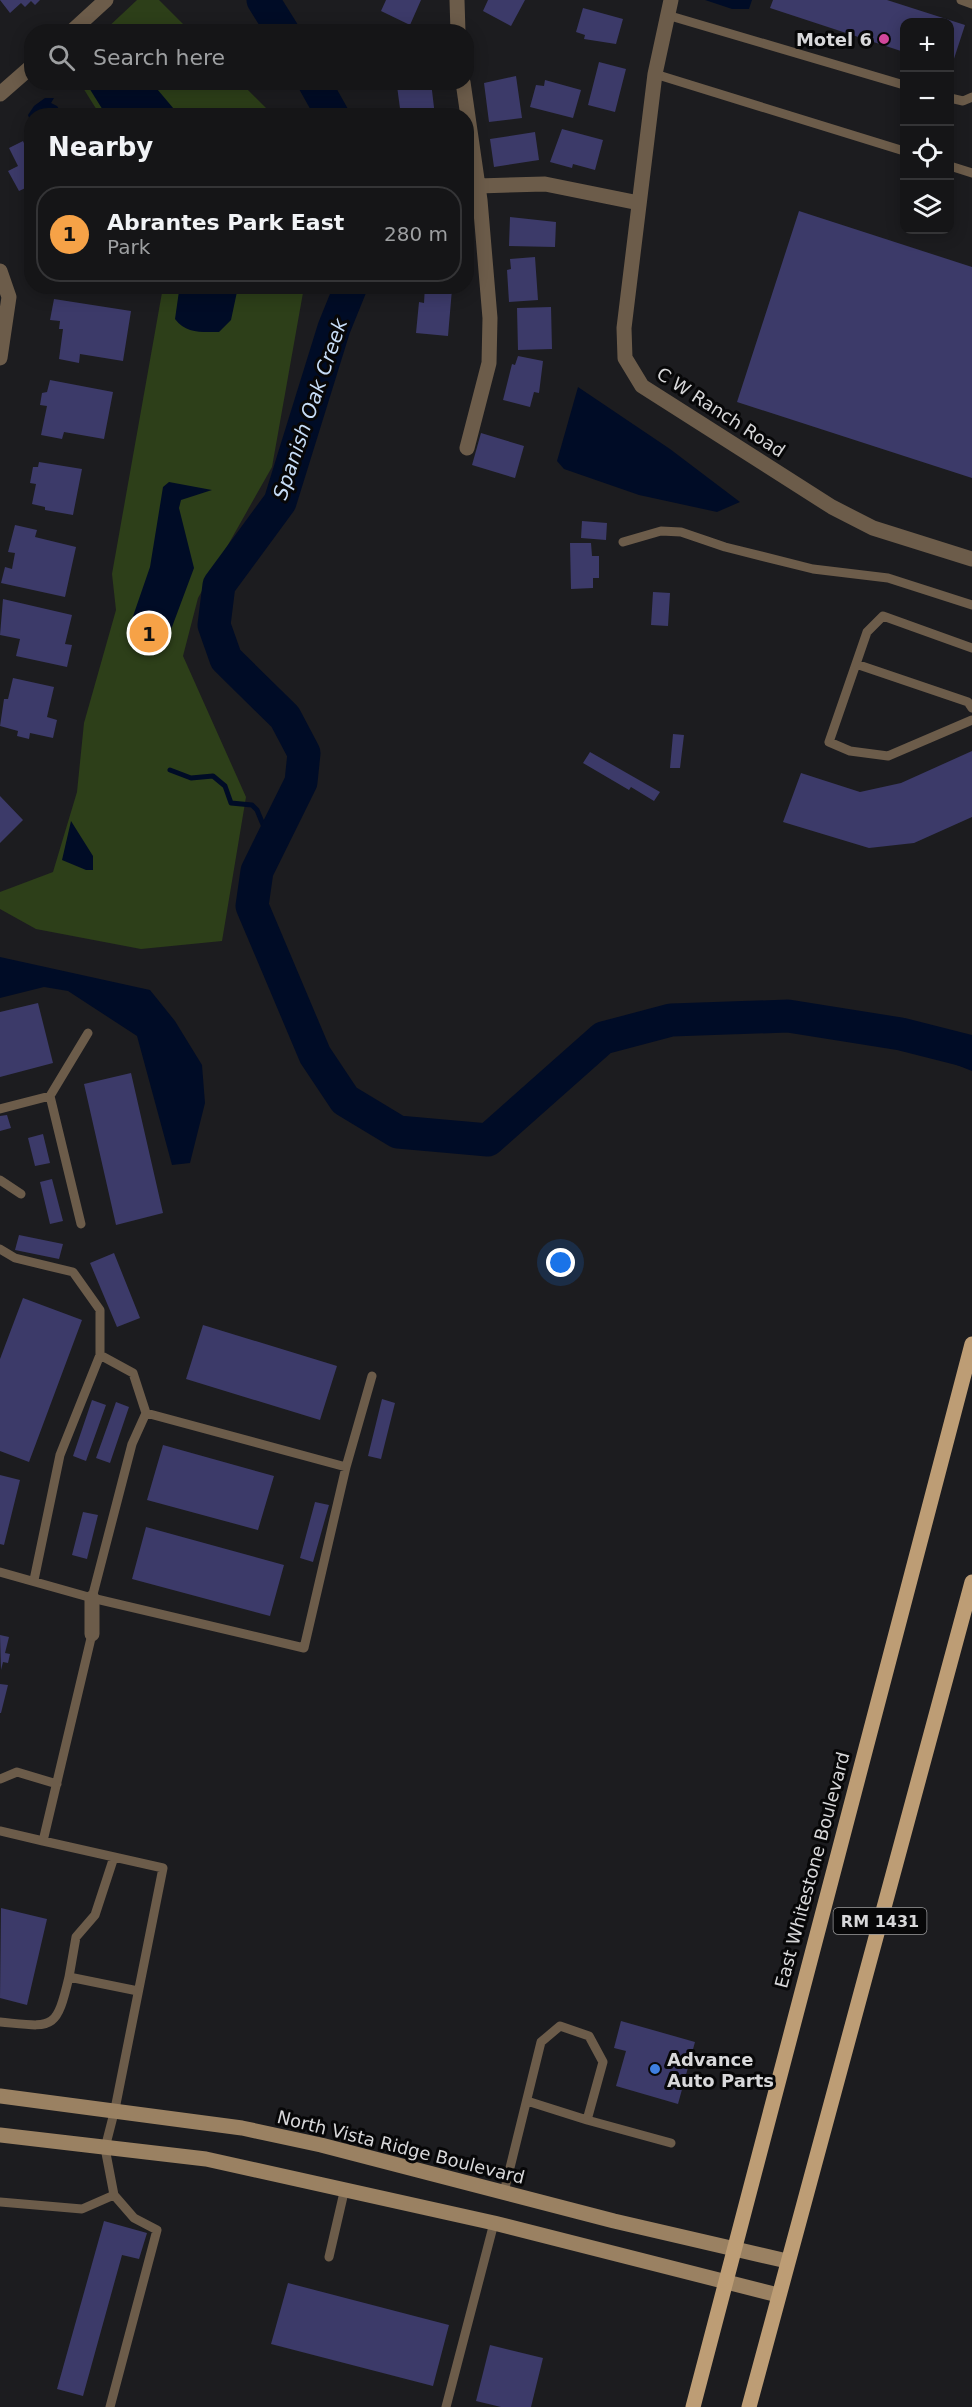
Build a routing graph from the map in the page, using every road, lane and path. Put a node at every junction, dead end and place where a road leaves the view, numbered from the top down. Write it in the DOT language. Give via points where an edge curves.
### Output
graph roads {
  1 [pos="106,0"];
  2 [pos="457,0"];
  3 [pos="962,0"];
  4 [pos="972,3"];
  5 [pos="669,7"];
  6 [pos="80,24"];
  7 [pos="458,24"];
  8 [pos="24,73"];
  9 [pos="655,74"];
  10 [pos="900,84"];
  11 [pos="465,90"];
  12 [pos="0,94"];
  13 [pos="972,97"];
  14 [pos="954,99"];
  15 [pos="468,108"];
  16 [pos="900,150"];
  17 [pos="474,156"];
  18 [pos="954,167"];
  19 [pos="972,173"];
  20 [pos="478,186"];
  21 [pos="639,203"];
  22 [pos="0,271"];
  23 [pos="0,358"];
  24 [pos="467,448"];
  25 [pos="623,542"];
  26 [pos="972,559"];
  27 [pos="972,605"];
  28 [pos="972,648"];
  29 [pos="855,664"];
  30 [pos="972,708"];
  31 [pos="972,720"];
  32 [pos="88,1033"];
  33 [pos="50,1096"];
  34 [pos="0,1109"];
  35 [pos="0,1180"];
  36 [pos="21,1194"];
  37 [pos="81,1224"];
  38 [pos="0,1249"];
  39 [pos="972,1344"];
  40 [pos="100,1355"];
  41 [pos="372,1376"];
  42 [pos="146,1413"];
  43 [pos="346,1467"];
  44 [pos="0,1572"];
  45 [pos="34,1580"];
  46 [pos="972,1582"];
  47 [pos="92,1598"];
  48 [pos="92,1634"];
  49 [pos="0,1779"];
  50 [pos="57,1784"];
  51 [pos="0,1831"];
  52 [pos="43,1841"];
  53 [pos="114,1857"];
  54 [pos="69,1977"];
  55 [pos="138,1990"];
  56 [pos="0,2022"];
  57 [pos="0,2096"];
  58 [pos="527,2101"];
  59 [pos="115,2109"];
  60 [pos="587,2120"];
  61 [pos="0,2135"];
  62 [pos="671,2143"];
  63 [pos="105,2148"];
  64 [pos="345,2188"];
  65 [pos="504,2192"];
  66 [pos="114,2195"];
  67 [pos="0,2202"];
  68 [pos="494,2223"];
  69 [pos="733,2249"];
  70 [pos="329,2257"];
  71 [pos="787,2261"];
  72 [pos="725,2281"];
  73 [pos="778,2295"];
  74 [pos="110,2407"];
  75 [pos="446,2407"];
  76 [pos="693,2407"];
  77 [pos="749,2407"];
  1 -- 6 [label="street"];
  2 -- 7 [label="street"];
  3 -- 4 [label="lane"];
  5 -- 9 [label="street, C W Ranch Road"];
  5 -- 10 [label="lane"];
  8 -- 12 [label="street"];
  9 -- 16 [label="lane"];
  9 -- 21 [label="street, C W Ranch Road"];
  11 -- 15 [label="street"];
  13 -- 14 [label="lane" via="963,101"];
  17 -- 20 [label="street"];
  18 -- 19 [label="lane"];
  20 -- 21 [label="street" via="546,184"];
  20 -- 24 [label="street" via="490,318 489,363"];
  21 -- 26 [label="street, C W Ranch Road" via="624,328 625,358 642,386 832,507 873,528"];
  22 -- 23 [label="street" via="9,297"];
  25 -- 27 [label="lane" via="661,531 681,532 813,570 888,578"];
  28 -- 29 [label="lane" via="883,616 867,632"];
  29 -- 30 [label="lane" via="968,702"];
  29 -- 31 [label="lane" via="829,742 850,751 888,756"];
  32 -- 33 [label="lane"];
  33 -- 34 [label="lane"];
  33 -- 37 [label="lane"];
  35 -- 36 [label="lane"];
  38 -- 40 [label="lane" via="15,1258 73,1272 100,1310"];
  39 -- 69 [label="main road, East Whitestone Boulevard / RM 1431"];
  40 -- 42 [label="lane" via="133,1372"];
  40 -- 45 [label="lane" via="60,1455"];
  41 -- 43 [label="lane"];
  42 -- 43 [label="lane"];
  42 -- 47 [label="lane" via="132,1444"];
  43 -- 47 [label="lane" via="304,1648"];
  44 -- 45 [label="lane"];
  45 -- 47 [label="lane"];
  46 -- 71 [label="main road, RM 1431"];
  47 -- 48 [label="street"];
  48 -- 50 [label="lane"];
  49 -- 50 [label="lane" via="17,1772"];
  50 -- 52 [label="lane"];
  51 -- 52 [label="lane"];
  52 -- 53 [label="lane"];
  53 -- 54 [label="lane" via="95,1916 76,1937"];
  53 -- 55 [label="lane" via="163,1868"];
  54 -- 55 [label="lane"];
  54 -- 56 [label="lane" via="56,2018 44,2026"];
  55 -- 59 [label="lane"];
  57 -- 59 [label="street, North Vista Ridge Boulevard"];
  58 -- 60 [label="lane"];
  58 -- 60 [label="lane" via="542,2042 560,2026 589,2036 603,2062"];
  58 -- 65 [label="lane"];
  59 -- 63 [label="lane"];
  59 -- 65 [label="street, North Vista Ridge Boulevard" via="242,2128"];
  60 -- 62 [label="lane"];
  61 -- 63 [label="street"];
  63 -- 64 [label="street" via="206,2159"];
  63 -- 66 [label="lane"];
  64 -- 68 [label="street"];
  64 -- 70 [label="lane"];
  65 -- 69 [label="street, North Vista Ridge Boulevard"];
  66 -- 67 [label="lane" via="82,2209"];
  66 -- 74 [label="lane" via="134,2217 157,2230"];
  68 -- 72 [label="street"];
  68 -- 75 [label="lane"];
  69 -- 71 [label="street, North Vista Ridge Boulevard"];
  69 -- 72 [label="main road, East Whitestone Boulevard / RM 1431"];
  71 -- 73 [label="main road, RM 1431"];
  72 -- 73 [label="street"];
  72 -- 76 [label="main road, East Whitestone Boulevard / RM 1431"];
  73 -- 77 [label="main road, RM 1431"];
}
